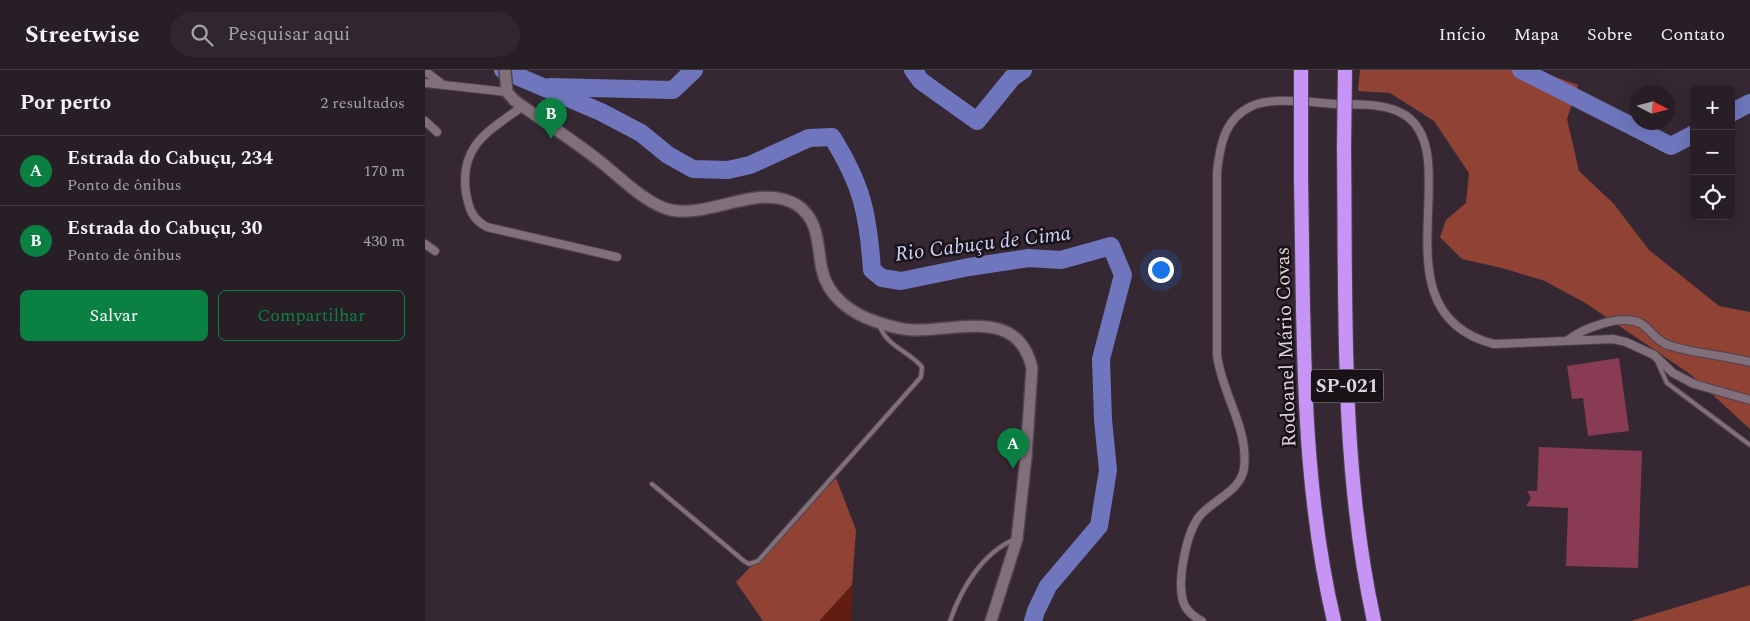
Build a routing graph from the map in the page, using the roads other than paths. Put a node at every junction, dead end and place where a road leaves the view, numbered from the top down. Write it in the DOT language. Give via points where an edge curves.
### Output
graph roads {
  1 [pos="505,70"];
  2 [pos="1301,70"];
  3 [pos="1345,70"];
  4 [pos="425,71"];
  5 [pos="425,82"];
  6 [pos="442,84"];
  7 [pos="506,89"];
  8 [pos="523,106"];
  9 [pos="425,121"];
  10 [pos="437,132"];
  11 [pos="425,244"];
  12 [pos="435,251"];
  13 [pos="617,258"];
  14 [pos="879,323"];
  15 [pos="1568,340"];
  16 [pos="1654,355"];
  17 [pos="1750,362"];
  18 [pos="1750,400"];
  19 [pos="1750,445"];
  20 [pos="652,484"];
  21 [pos="1017,538"];
  22 [pos="949,621"];
  23 [pos="991,621"];
  24 [pos="1202,621"];
  25 [pos="1334,621"];
  26 [pos="1374,621"];
  1 -- 7 [label="main road"];
  2 -- 25 [label="highway, Rodoanel Mário Covas / SP-021, bridge" via="1310,466 1315,523"];
  3 -- 26 [label="highway, SP-021, bridge" via="1349,455 1362,561"];
  4 -- 6 [label="street"];
  5 -- 6 [label="street"];
  6 -- 7 [label="street"];
  7 -- 8 [label="main road"];
  8 -- 13 [label="street" via="484,134 472,148 465,184 469,210 478,222 487,227"];
  8 -- 14 [label="main road" via="597,158 653,203 670,210 703,210 753,199 783,200 798,206 816,231 822,272 832,294 863,318"];
  9 -- 10 [label="street"];
  11 -- 12 [label="street"];
  14 -- 20 [label="lane" via="886,339 922,367 921,377 758,561 749,564 744,561"];
  14 -- 21 [label="main road" via="914,330 981,325 1012,334 1022,342 1032,368"];
  15 -- 16 [label="street" via="1613,339"];
  15 -- 17 [label="street" via="1599,324 1629,321 1641,324 1669,346"];
  15 -- 24 [label="street" via="1495,344 1479,340 1449,321 1433,291 1428,268 1424,142 1417,125 1405,115 1370,105 1271,102 1254,105 1239,113 1227,128 1219,148 1217,355 1220,374 1241,427 1245,449 1240,478 1199,517 1185,555 1181,591 1185,606"];
  16 -- 18 [label="street" via="1673,373 1694,384"];
  16 -- 19 [label="lane" via="1667,383"];
  21 -- 22 [label="lane" via="1001,545 986,560 961,595"];
  21 -- 23 [label="main road"];
}
